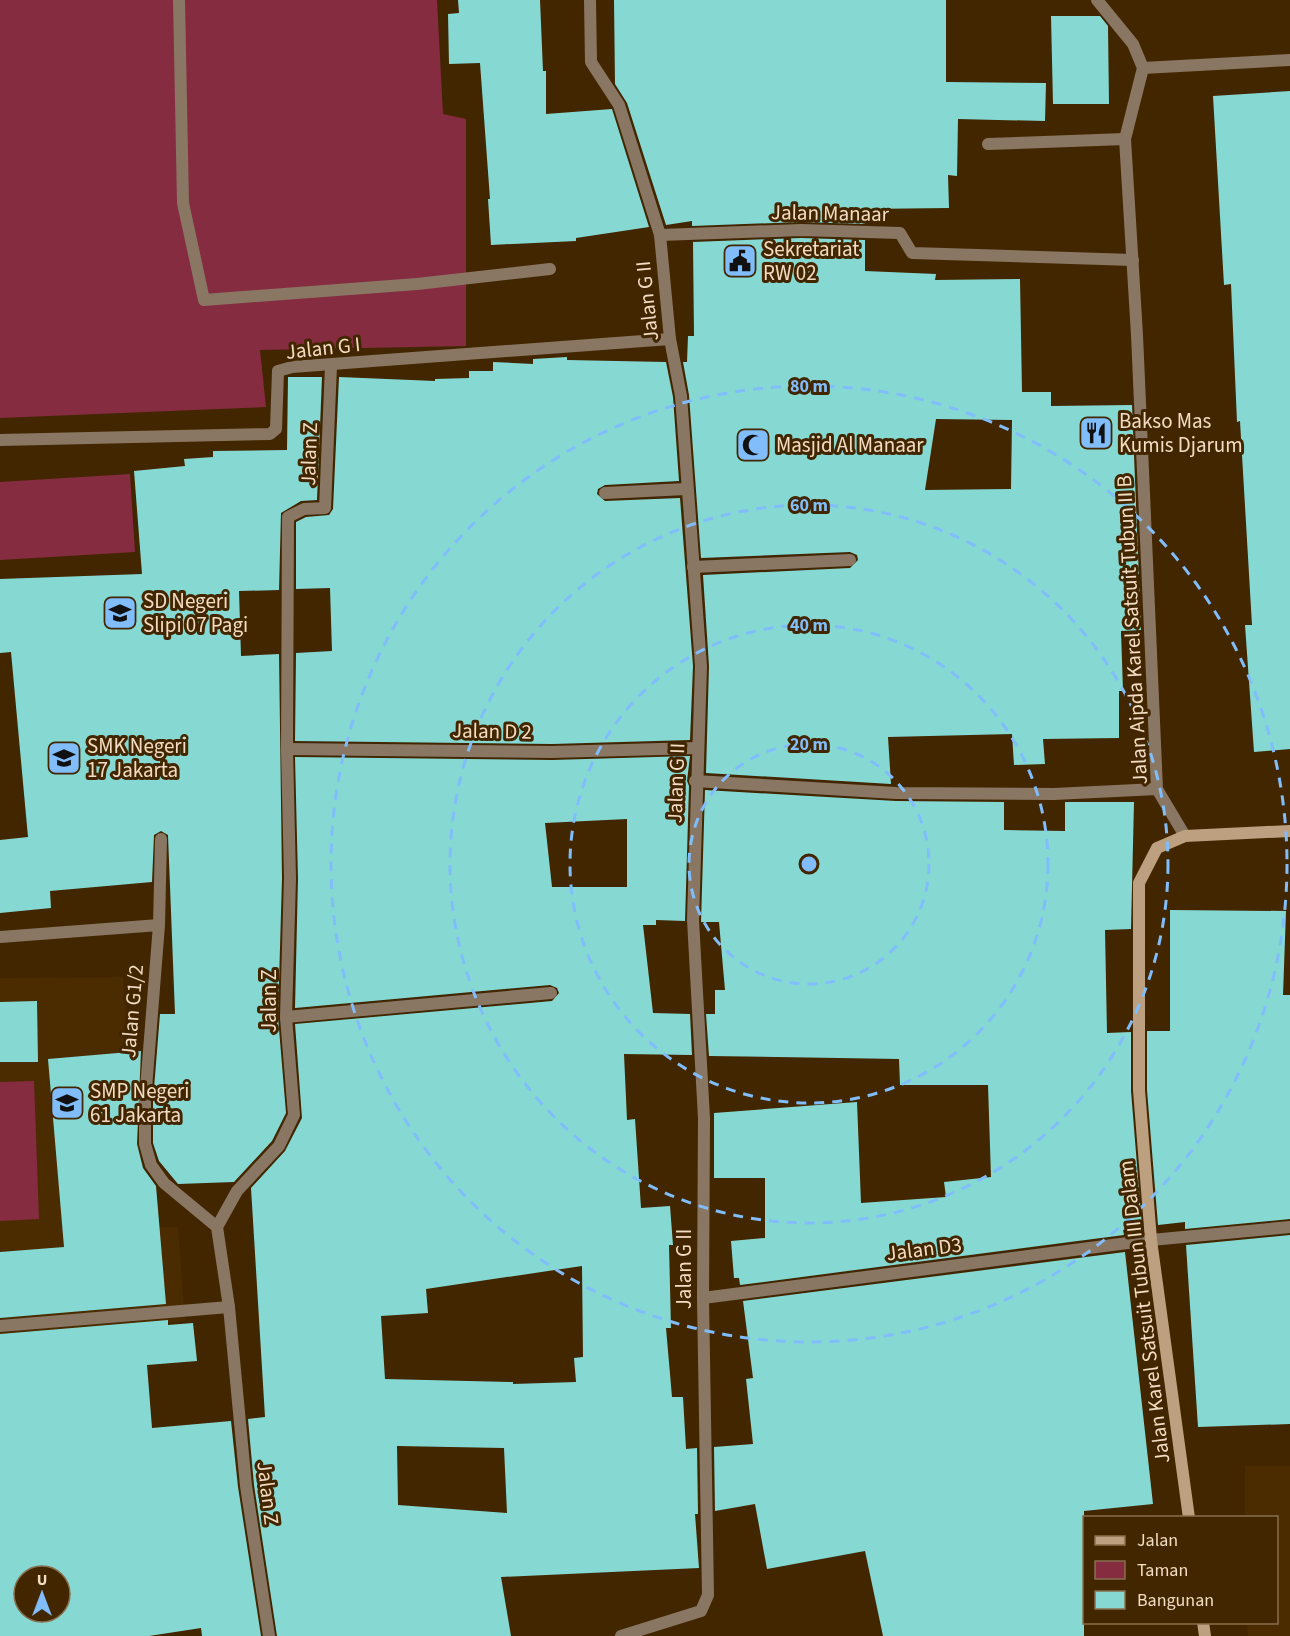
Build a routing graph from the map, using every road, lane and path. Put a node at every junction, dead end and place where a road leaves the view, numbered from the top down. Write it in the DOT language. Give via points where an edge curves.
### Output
graph roads {
  1 [pos="179,0"];
  2 [pos="590,0"];
  3 [pos="1097,0"];
  4 [pos="1290,60"];
  5 [pos="1143,69"];
  6 [pos="1125,139"];
  7 [pos="988,144"];
  8 [pos="660,235"];
  9 [pos="1133,260"];
  10 [pos="550,270"];
  11 [pos="670,339"];
  12 [pos="331,366"];
  13 [pos="0,440"];
  14 [pos="686,489"];
  15 [pos="605,493"];
  16 [pos="849,560"];
  17 [pos="693,567"];
  18 [pos="697,748"];
  19 [pos="287,749"];
  20 [pos="695,781"];
  21 [pos="1156,789"];
  22 [pos="1290,831"];
  23 [pos="1185,836"];
  24 [pos="161,840"];
  25 [pos="159,926"];
  26 [pos="0,937"];
  27 [pos="551,993"];
  28 [pos="286,1017"];
  29 [pos="217,1227"];
  30 [pos="1290,1227"];
  31 [pos="1151,1240"];
  32 [pos="703,1298"];
  33 [pos="230,1307"];
  34 [pos="0,1326"];
  35 [pos="1189,1516"];
  36 [pos="269,1636"];
  37 [pos="621,1636"];
  1 -- 10 [label="street" via="183,203 204,300"];
  2 -- 8 [label="street, Jalan G II" via="591,62 619,105"];
  3 -- 5 [label="street" via="1133,44"];
  4 -- 5 [label="street"];
  5 -- 6 [label="street, Jalan Aipda Karel Satsuit Tubun II B"];
  6 -- 7 [label="street"];
  6 -- 9 [label="street, Jalan Aipda Karel Satsuit Tubun II B"];
  8 -- 9 [label="street, Jalan Manaar" via="900,233 912,253"];
  8 -- 11 [label="street, Jalan G II"];
  9 -- 21 [label="street, Jalan Aipda Karel Satsuit Tubun II B"];
  11 -- 12 [label="street, Jalan G I"];
  11 -- 14 [label="street, Jalan G II" via="681,396"];
  12 -- 13 [label="street, Jalan G I" via="278,371 276,429 270,434"];
  12 -- 19 [label="street, Jalan Z" via="325,508 304,509 288,517"];
  14 -- 15 [label="street"];
  14 -- 17 [label="street, Jalan G II"];
  16 -- 17 [label="street"];
  17 -- 18 [label="street, Jalan G II" via="701,666"];
  18 -- 19 [label="street, Jalan D 2" via="552,752"];
  18 -- 20 [label="street, Jalan G II"];
  19 -- 28 [label="street, Jalan Z" via="290,879"];
  20 -- 21 [label="street" via="897,793 1054,794"];
  20 -- 32 [label="street, Jalan G II" via="693,920 704,1118"];
  21 -- 23 [label="street, Jalan Aipda Karel Satsuit Tubun II B"];
  22 -- 23 [label="street, Jalan Karel Satsuit Tubun III Dalam"];
  23 -- 31 [label="street, Jalan Karel Satsuit Tubun III Dalam" via="1156,848 1139,883 1139,1090"];
  24 -- 25 [label="street, Jalan G1/2"];
  25 -- 26 [label="street"];
  25 -- 29 [label="street, Jalan G1/2" via="145,1144 151,1166 164,1183"];
  27 -- 28 [label="street"];
  28 -- 29 [label="street, Jalan Z" via="294,1115 279,1146 237,1191"];
  29 -- 33 [label="street, Jalan Z"];
  30 -- 31 [label="street, Jalan D3"];
  31 -- 32 [label="street, Jalan D3"];
  31 -- 35 [label="street, Jalan Karel Satsuit Tubun III Dalam"];
  32 -- 37 [label="street, Jalan G II" via="709,1583 705,1605 701,1611"];
  33 -- 34 [label="street"];
  33 -- 36 [label="street, Jalan Z" via="246,1486"];
}
